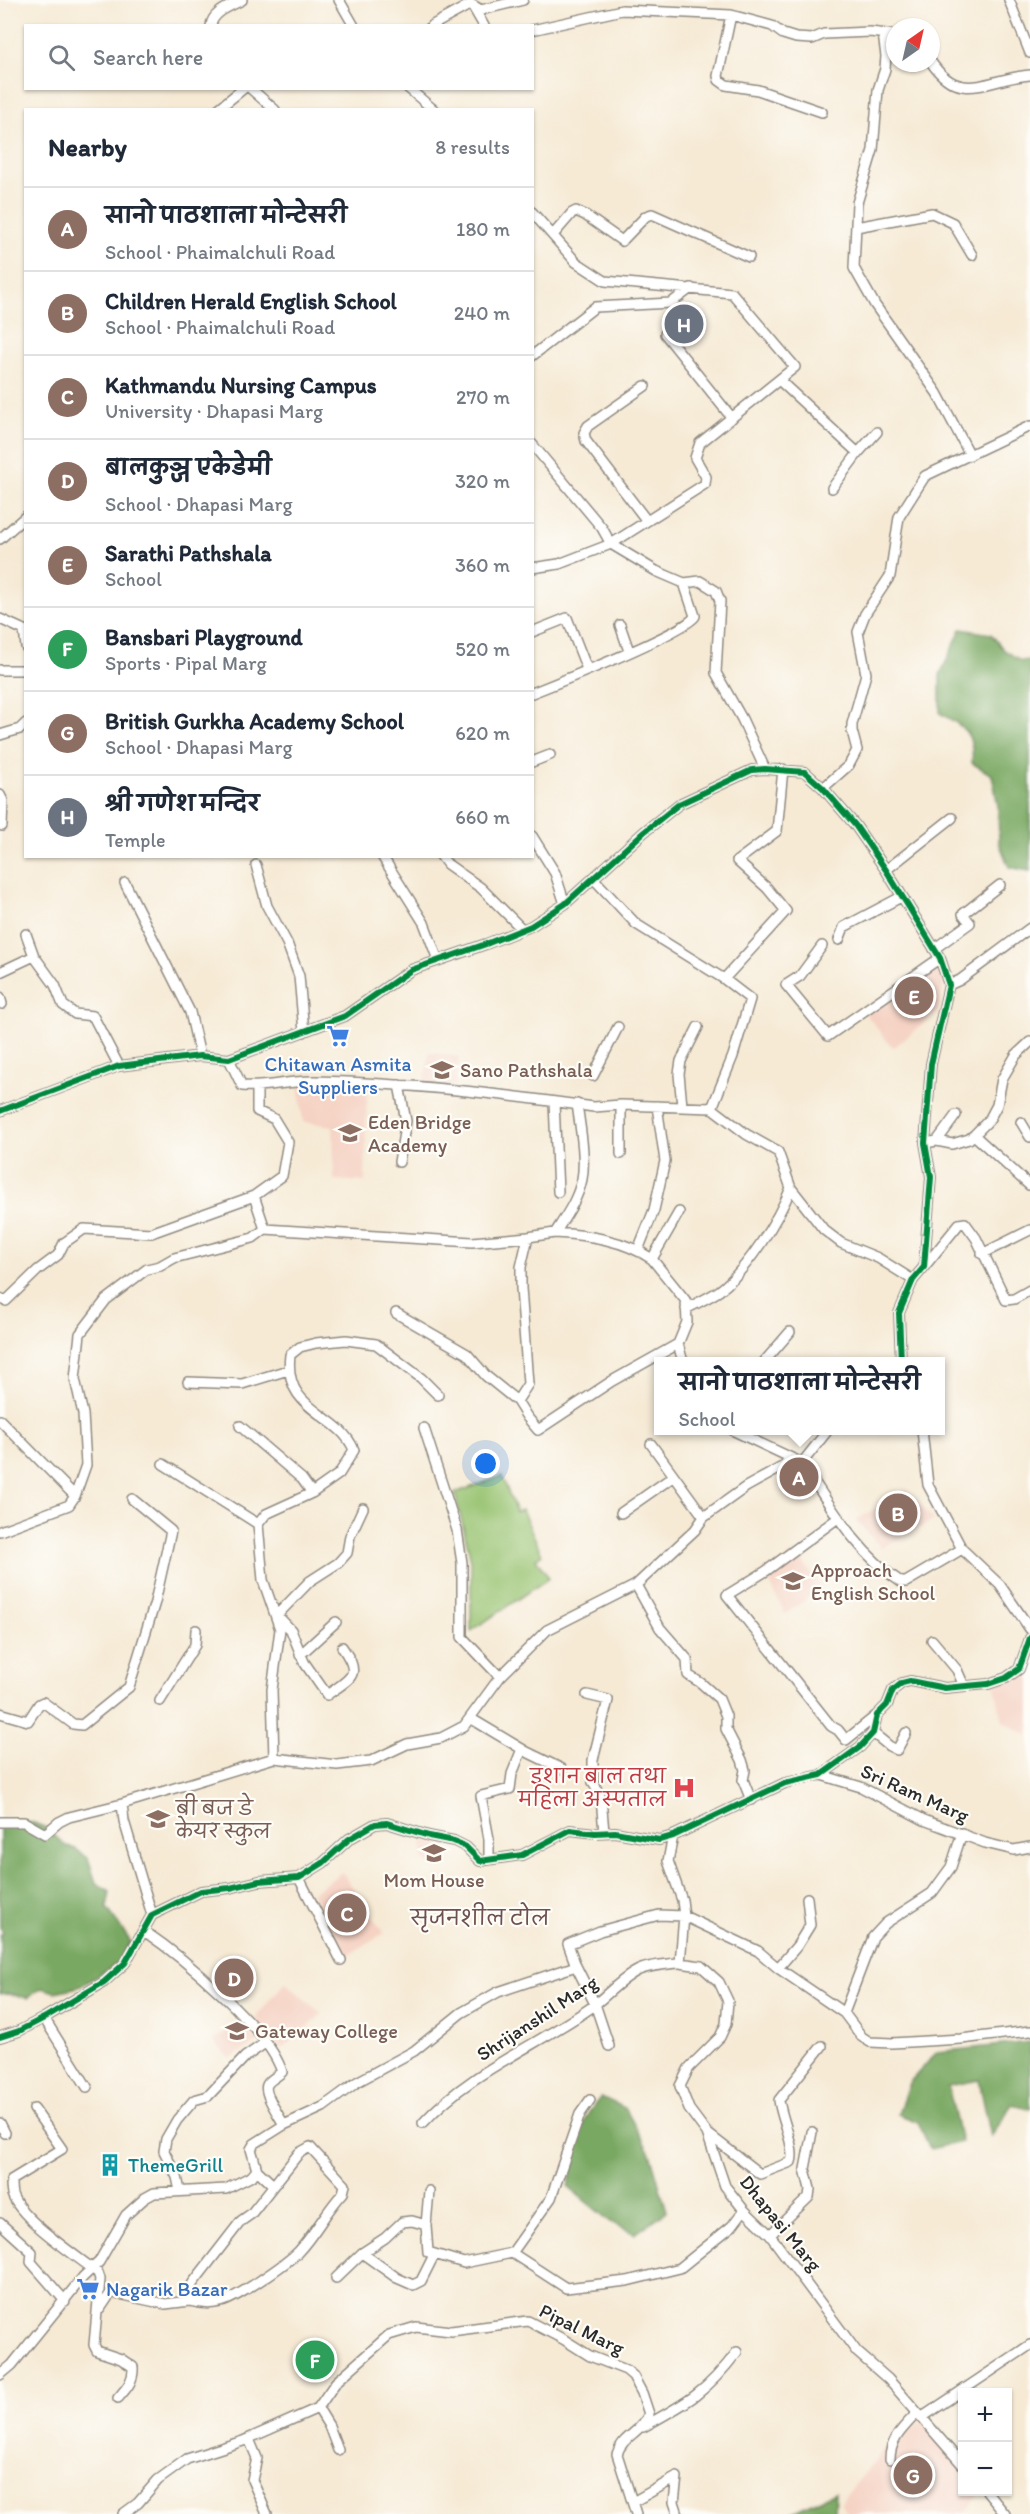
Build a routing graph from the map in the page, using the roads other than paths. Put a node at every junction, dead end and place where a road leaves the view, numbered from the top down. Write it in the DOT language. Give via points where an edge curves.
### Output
graph roads {
  1 [pos="242,0"];
  2 [pos="339,0"];
  3 [pos="523,0"];
  4 [pos="1008,0"];
  5 [pos="470,2"];
  6 [pos="730,15"];
  7 [pos="211,24"];
  8 [pos="353,24"];
  9 [pos="434,24"];
  10 [pos="483,24"];
  11 [pos="534,30"];
  12 [pos="883,34"];
  13 [pos="886,34"];
  14 [pos="1030,53"];
  15 [pos="940,71"];
  16 [pos="1030,75"];
  17 [pos="242,90"];
  18 [pos="252,90"];
  19 [pos="410,90"];
  20 [pos="219,108"];
  21 [pos="273,108"];
  22 [pos="432,108"];
  23 [pos="822,112"];
  24 [pos="534,214"];
  25 [pos="856,227"];
  26 [pos="553,235"];
  27 [pos="972,255"];
  28 [pos="749,257"];
  29 [pos="691,288"];
  30 [pos="665,334"];
  31 [pos="534,354"];
  32 [pos="779,380"];
  33 [pos="645,386"];
  34 [pos="732,418"];
  35 [pos="1030,426"];
  36 [pos="877,432"];
  37 [pos="534,446"];
  38 [pos="858,453"];
  39 [pos="969,455"];
  40 [pos="832,488"];
  41 [pos="24,518"];
  42 [pos="647,521"];
  43 [pos="0,539"];
  44 [pos="611,544"];
  45 [pos="534,568"];
  46 [pos="684,583"];
  47 [pos="0,619"];
  48 [pos="620,625"];
  49 [pos="24,628"];
  50 [pos="534,631"];
  51 [pos="629,651"];
  52 [pos="587,669"];
  53 [pos="0,670"];
  54 [pos="24,670"];
  55 [pos="534,692"];
  56 [pos="24,725"];
  57 [pos="0,735"];
  58 [pos="550,754"];
  59 [pos="534,761"];
  60 [pos="765,769"];
  61 [pos="783,769"];
  62 [pos="823,788"];
  63 [pos="0,795"];
  64 [pos="952,819"];
  65 [pos="2,826"];
  66 [pos="534,839"];
  67 [pos="383,858"];
  68 [pos="442,858"];
  69 [pos="256,865"];
  70 [pos="886,870"];
  71 [pos="593,878"];
  72 [pos="125,883"];
  73 [pos="1000,885"];
  74 [pos="901,897"];
  75 [pos="565,904"];
  76 [pos="521,928"];
  77 [pos="1030,928"];
  78 [pos="26,934"];
  79 [pos="839,940"];
  80 [pos="822,946"];
  81 [pos="934,949"];
  82 [pos="34,956"];
  83 [pos="940,958"];
  84 [pos="438,960"];
  85 [pos="0,972"];
  86 [pos="724,979"];
  87 [pos="949,985"];
  88 [pos="618,1027"];
  89 [pos="698,1027"];
  90 [pos="304,1032"];
  91 [pos="1030,1042"];
  92 [pos="200,1056"];
  93 [pos="229,1059"];
  94 [pos="118,1066"];
  95 [pos="593,1076"];
  96 [pos="399,1085"];
  97 [pos="257,1087"];
  98 [pos="554,1102"];
  99 [pos="576,1104"];
  100 [pos="621,1105"];
  101 [pos="657,1106"];
  102 [pos="682,1106"];
  103 [pos="712,1108"];
  104 [pos="0,1111"];
  105 [pos="956,1115"];
  106 [pos="1021,1122"];
  107 [pos="974,1135"];
  108 [pos="1030,1137"];
  109 [pos="937,1141"];
  110 [pos="925,1143"];
  111 [pos="621,1154"];
  112 [pos="399,1162"];
  113 [pos="1029,1185"];
  114 [pos="790,1188"];
  115 [pos="558,1192"];
  116 [pos="254,1196"];
  117 [pos="678,1212"];
  118 [pos="265,1229"];
  119 [pos="1030,1230"];
  120 [pos="555,1233"];
  121 [pos="528,1237"];
  122 [pos="638,1250"];
  123 [pos="982,1254"];
  124 [pos="652,1259"];
  125 [pos="924,1267"];
  126 [pos="913,1280"];
  127 [pos="1030,1290"];
  128 [pos="0,1298"];
  129 [pos="686,1309"];
  130 [pos="396,1313"];
  131 [pos="790,1332"];
  132 [pos="678,1344"];
  133 [pos="654,1357"];
  134 [pos="655,1357"];
  135 [pos="682,1357"];
  136 [pos="768,1357"];
  137 [pos="902,1357"];
  138 [pos="288,1370"];
  139 [pos="188,1382"];
  140 [pos="438,1395"];
  141 [pos="517,1401"];
  142 [pos="0,1420"];
  143 [pos="240,1426"];
  144 [pos="424,1428"];
  145 [pos="745,1435"];
  146 [pos="825,1435"];
  147 [pos="922,1435"];
  148 [pos="651,1444"];
  149 [pos="789,1458"];
  150 [pos="802,1463"];
  151 [pos="163,1464"];
  152 [pos="674,1476"];
  153 [pos="312,1493"];
  154 [pos="75,1496"];
  155 [pos="132,1499"];
  156 [pos="363,1508"];
  157 [pos="621,1513"];
  158 [pos="704,1517"];
  159 [pos="838,1518"];
  160 [pos="258,1524"];
  161 [pos="0,1531"];
  162 [pos="962,1549"];
  163 [pos="636,1585"];
  164 [pos="277,1615"];
  165 [pos="336,1622"];
  166 [pos="1030,1629"];
  167 [pos="196,1630"];
  168 [pos="1030,1638"];
  169 [pos="932,1640"];
  170 [pos="342,1647"];
  171 [pos="300,1655"];
  172 [pos="500,1677"];
  173 [pos="964,1686"];
  174 [pos="587,1695"];
  175 [pos="160,1701"];
  176 [pos="0,1713"];
  177 [pos="877,1714"];
  178 [pos="470,1718"];
  179 [pos="873,1733"];
  180 [pos="906,1733"];
  181 [pos="522,1749"];
  182 [pos="274,1758"];
  183 [pos="562,1769"];
  184 [pos="821,1775"];
  185 [pos="751,1800"];
  186 [pos="122,1804"];
  187 [pos="0,1822"];
  188 [pos="604,1832"];
  189 [pos="962,1833"];
  190 [pos="673,1836"];
  191 [pos="1030,1847"];
  192 [pos="489,1858"];
  193 [pos="299,1878"];
  194 [pos="807,1898"];
  195 [pos="152,1915"];
  196 [pos="684,1916"];
  197 [pos="144,1931"];
  198 [pos="342,1960"];
  199 [pos="680,1963"];
  200 [pos="576,1966"];
  201 [pos="778,1968"];
  202 [pos="595,2004"];
  203 [pos="844,2013"];
  204 [pos="44,2018"];
  205 [pos="1030,2031"];
  206 [pos="0,2037"];
  207 [pos="265,2043"];
  208 [pos="609,2046"];
  209 [pos="822,2046"];
  210 [pos="87,2087"];
  211 [pos="590,2100"];
  212 [pos="34,2109"];
  213 [pos="0,2123"];
  214 [pos="423,2123"];
  215 [pos="284,2125"];
  216 [pos="812,2132"];
  217 [pos="5,2133"];
  218 [pos="707,2133"];
  219 [pos="257,2170"];
  220 [pos="0,2180"];
  221 [pos="11,2180"];
  222 [pos="273,2185"];
  223 [pos="180,2191"];
  224 [pos="429,2191"];
  225 [pos="744,2210"];
  226 [pos="0,2223"];
  227 [pos="426,2225"];
  228 [pos="770,2235"];
  229 [pos="362,2253"];
  230 [pos="512,2253"];
  231 [pos="434,2255"];
  232 [pos="93,2269"];
  233 [pos="336,2278"];
  234 [pos="65,2301"];
  235 [pos="190,2301"];
  236 [pos="97,2318"];
  237 [pos="1030,2345"];
  238 [pos="737,2352"];
  239 [pos="0,2375"];
  240 [pos="118,2398"];
  241 [pos="318,2408"];
  242 [pos="919,2415"];
  243 [pos="643,2427"];
  244 [pos="246,2440"];
  245 [pos="338,2450"];
  246 [pos="958,2458"];
  247 [pos="890,2459"];
  248 [pos="990,2496"];
  249 [pos="633,2502"];
  250 [pos="123,2514"];
  251 [pos="267,2514"];
  252 [pos="636,2514"];
  253 [pos="678,2514"];
  254 [pos="1005,2514"];
  1 -- 7 [label="street" via="217,14"];
  2 -- 8 [label="street"];
  3 -- 5 [label="street" via="481,10"];
  4 -- 14 [label="street"];
  5 -- 9 [label="street"];
  5 -- 10 [label="street"];
  6 -- 11 [label="street" via="622,10"];
  6 -- 12 [label="street" via="772,26 796,38"];
  6 -- 23 [label="street" via="719,80"];
  12 -- 13 [label="street"];
  12 -- 25 [label="street" via="885,69 878,90 873,150 857,203"];
  15 -- 16 [label="street" via="951,83 965,88"];
  17 -- 20 [label="street"];
  18 -- 21 [label="street"];
  19 -- 22 [label="street"];
  24 -- 26 [label="street"];
  25 -- 27 [label="street" via="932,213 953,223"];
  25 -- 39 [label="street" via="853,258 858,279 937,393"];
  26 -- 28 [label="street" via="576,211 622,241 652,214"];
  26 -- 29 [label="street" via="576,262 605,281"];
  29 -- 31 [label="street" via="671,303 595,307"];
  29 -- 32 [label="street" via="735,296 795,367"];
  30 -- 34 [label="street"];
  32 -- 34 [label="street"];
  32 -- 38 [label="street"];
  33 -- 42 [label="street" via="588,426 584,433 586,441"];
  34 -- 42 [label="street" via="700,443 696,452 705,484"];
  35 -- 39 [label="street"];
  36 -- 38 [label="street"];
  37 -- 44 [label="street"];
  38 -- 40 [label="street"];
  39 -- 62 [label="street" via="925,476 899,516 890,576 858,632 866,674 852,724 856,750 849,765"];
  41 -- 43 [label="street"];
  42 -- 44 [label="street"];
  44 -- 45 [label="street" via="559,564"];
  44 -- 46 [label="street" via="656,572"];
  46 -- 51 [label="street" via="694,619"];
  46 -- 60 [label="street" via="700,581 716,591 720,602 716,673"];
  47 -- 49 [label="street"];
  48 -- 51 [label="street"];
  50 -- 52 [label="street" via="567,618"];
  51 -- 52 [label="street"];
  52 -- 55 [label="street"];
  53 -- 54 [label="street"];
  56 -- 57 [label="street"];
  58 -- 59 [label="street"];
  60 -- 61 [label="street"];
  60 -- 71 [label="street" via="752,770 680,804"];
  61 -- 62 [label="street" via="805,772"];
  61 -- 86 [label="street" via="777,831 737,861 786,911"];
  62 -- 70 [label="street"];
  63 -- 65 [label="street"];
  64 -- 70 [label="street"];
  66 -- 75 [label="street" via="555,873"];
  67 -- 84 [label="street" via="423,923"];
  68 -- 76 [label="street" via="481,888"];
  69 -- 90 [label="street" via="267,906 299,976"];
  70 -- 74 [label="street"];
  71 -- 75 [label="street"];
  71 -- 86 [label="street" via="636,924"];
  72 -- 92 [label="street" via="190,1012"];
  73 -- 81 [label="street" via="963,914 970,923"];
  74 -- 79 [label="street" via="844,927"];
  74 -- 81 [label="street"];
  75 -- 76 [label="street" via="531,926"];
  76 -- 84 [label="street"];
  77 -- 87 [label="street"];
  78 -- 82 [label="street"];
  80 -- 83 [label="street" via="800,976 786,985 828,1036"];
  81 -- 83 [label="street"];
  82 -- 85 [label="street"];
  82 -- 94 [label="street" via="55,984 63,1005 75,1014 93,1016"];
  83 -- 87 [label="street"];
  84 -- 90 [label="street" via="403,974 345,1016"];
  86 -- 103 [label="street" via="750,999"];
  87 -- 110 [label="street" via="931,1064"];
  88 -- 95 [label="street"];
  89 -- 102 [label="street" via="681,1061"];
  90 -- 93 [label="street"];
  91 -- 107 [label="street" via="1016,1055 1002,1079 997,1105"];
  92 -- 93 [label="street"];
  92 -- 94 [label="street"];
  93 -- 97 [label="street" via="243,1086"];
  94 -- 104 [label="street"];
  96 -- 97 [label="street" via="293,1081"];
  96 -- 98 [label="street"];
  96 -- 112 [label="street" via="405,1121"];
  97 -- 116 [label="street" via="257,1111 274,1119 288,1142 282,1176"];
  98 -- 99 [label="street"];
  98 -- 115 [label="street"];
  99 -- 100 [label="street"];
  99 -- 120 [label="street" via="582,1178 573,1205"];
  100 -- 101 [label="street"];
  100 -- 111 [label="street"];
  101 -- 102 [label="street"];
  101 -- 122 [label="street" via="665,1161 654,1210"];
  102 -- 103 [label="street"];
  103 -- 114 [label="street" via="778,1152"];
  105 -- 109 [label="street"];
  106 -- 108 [label="street"];
  107 -- 109 [label="street" via="952,1144"];
  107 -- 113 [label="street"];
  109 -- 110 [label="street"];
  110 -- 125 [label="street" via="931,1177"];
  114 -- 126 [label="street" via="807,1211 841,1243 878,1258"];
  114 -- 129 [label="street" via="780,1215 735,1275 720,1290"];
  116 -- 118 [label="street"];
  116 -- 128 [label="street" via="151,1233 84,1229 64,1243 58,1255 6,1301"];
  117 -- 124 [label="street"];
  118 -- 121 [label="street" via="472,1242"];
  118 -- 154 [label="street" via="253,1238 147,1269 106,1300 80,1334 75,1378 83,1414 86,1465"];
  119 -- 123 [label="street"];
  120 -- 121 [label="street"];
  120 -- 122 [label="street" via="584,1235"];
  121 -- 141 [label="street" via="521,1267 528,1384"];
  122 -- 124 [label="street"];
  123 -- 125 [label="street" via="971,1230 959,1224"];
  123 -- 127 [label="street" via="1006,1300"];
  124 -- 129 [label="street" via="686,1301"];
  125 -- 126 [label="street"];
  126 -- 137 [label="street" via="899,1313"];
  129 -- 132 [label="street" via="687,1322"];
  130 -- 141 [label="street" via="467,1354 486,1376"];
  131 -- 136 [label="street"];
  132 -- 134 [label="street"];
  132 -- 135 [label="street"];
  133 -- 141 [label="street" via="538,1430"];
  138 -- 139 [label="street" via="242,1384"];
  138 -- 140 [label="street" via="290,1355 300,1347 346,1340 376,1344"];
  138 -- 153 [label="street" via="291,1385 311,1408 350,1440 354,1450 339,1474"];
  142 -- 154 [label="street"];
  143 -- 153 [label="street" via="302,1479"];
  144 -- 172 [label="street" via="457,1530 462,1563 462,1637"];
  145 -- 149 [label="street"];
  146 -- 150 [label="street"];
  147 -- 162 [label="street" via="928,1485"];
  148 -- 152 [label="street"];
  149 -- 150 [label="street"];
  149 -- 158 [label="street" via="784,1466"];
  150 -- 159 [label="street"];
  151 -- 160 [label="street"];
  152 -- 157 [label="street"];
  152 -- 158 [label="street"];
  153 -- 160 [label="street" via="266,1514"];
  154 -- 161 [label="street" via="69,1505"];
  155 -- 176 [label="street" via="171,1531 155,1602 129,1687 82,1725 73,1724 43,1702 28,1721"];
  156 -- 164 [label="street" via="347,1552 338,1563 310,1581"];
  158 -- 163 [label="street"];
  159 -- 162 [label="street" via="860,1546 901,1582"];
  159 -- 177 [label="street" via="727,1595 846,1740"];
  160 -- 164 [label="street" via="264,1580"];
  162 -- 166 [label="street" via="1000,1585"];
  163 -- 172 [label="street" via="547,1630"];
  163 -- 185 [label="street" via="660,1628 687,1659 688,1675 719,1699 726,1729 745,1770 743,1779"];
  164 -- 171 [label="street" via="291,1630"];
  164 -- 182 [label="street" via="280,1640 272,1690"];
  165 -- 171 [label="street"];
  167 -- 175 [label="street" via="195,1645"];
  168 -- 173 [label="street" via="1019,1670 988,1684"];
  169 -- 173 [label="street" via="957,1670"];
  170 -- 171 [label="street" via="354,1672 327,1695"];
  172 -- 178 [label="street"];
  173 -- 177 [label="street" via="902,1683 892,1690 887,1705"];
  174 -- 188 [label="street" via="608,1700 593,1760 593,1782 601,1798"];
  177 -- 179 [label="street"];
  178 -- 181 [label="street"];
  178 -- 182 [label="street" via="464,1726 441,1738 407,1744 371,1761 338,1765"];
  179 -- 180 [label="street" via="897,1750"];
  179 -- 184 [label="street"];
  181 -- 183 [label="street"];
  181 -- 192 [label="street" via="510,1789 481,1796"];
  182 -- 186 [label="street"];
  184 -- 185 [label="street" via="785,1783"];
  184 -- 189 [label="street, Sri Ram Marg" via="861,1787 924,1820"];
  185 -- 190 [label="street"];
  186 -- 187 [label="street" via="69,1817 45,1834 24,1822"];
  186 -- 195 [label="street"];
  188 -- 190 [label="street" via="659,1840"];
  188 -- 192 [label="street" via="570,1830 522,1855"];
  189 -- 191 [label="street, Sri Ram Marg" via="1005,1849"];
  189 -- 203 [label="street" via="951,1867 932,1893 886,1923 873,1937"];
  190 -- 196 [label="street" via="668,1861"];
  192 -- 193 [label="street" via="480,1861 454,1840 387,1823 375,1824"];
  193 -- 195 [label="street" via="201,1891"];
  193 -- 198 [label="street"];
  194 -- 201 [label="street" via="810,1925"];
  195 -- 197 [label="street"];
  196 -- 199 [label="street"];
  196 -- 200 [label="street" via="659,1915 568,1944"];
  196 -- 201 [label="street" via="758,1951"];
  197 -- 204 [label="street" via="125,1963 104,1983"];
  197 -- 207 [label="street" via="216,1989"];
  199 -- 202 [label="street, Shrijanshil Marg" via="640,1970"];
  199 -- 218 [label="street, Dhapasi Marg" via="701,1966 719,1982 728,2001 726,2025 720,2037 684,2073 680,2086 689,2109"];
  200 -- 202 [label="street"];
  200 -- 215 [label="street" via="498,1992 460,2013 414,2051 357,2082 323,2107"];
  201 -- 203 [label="street"];
  202 -- 208 [label="street"];
  202 -- 214 [label="street, Shrijanshil Marg" via="483,2075"];
  203 -- 205 [label="street" via="870,2042 961,2039"];
  204 -- 206 [label="street"];
  204 -- 210 [label="street"];
  207 -- 215 [label="street" via="282,2072 266,2087"];
  207 -- 223 [label="street" via="245,2057 208,2096 194,2100 166,2139 164,2151"];
  209 -- 218 [label="street" via="779,2100 794,2155 791,2162 760,2174"];
  211 -- 230 [label="street" via="580,2114 551,2198"];
  212 -- 221 [label="street" via="62,2149"];
  213 -- 217 [label="street"];
  215 -- 219 [label="street" via="254,2144 251,2149"];
  216 -- 228 [label="street" via="805,2169 809,2196"];
  218 -- 225 [label="street, Dhapasi Marg" via="725,2186"];
  219 -- 222 [label="street"];
  219 -- 223 [label="street" via="226,2189"];
  220 -- 221 [label="street"];
  221 -- 232 [label="street" via="12,2195 28,2216"];
  222 -- 235 [label="street" via="193,2283"];
  222 -- 235 [label="street" via="299,2153 310,2146 345,2186 307,2241 283,2265 224,2302 202,2305"];
  223 -- 232 [label="street" via="154,2193 134,2207"];
  224 -- 227 [label="street"];
  225 -- 228 [label="street, Dhapasi Marg"];
  225 -- 230 [label="street" via="732,2226 680,2268 627,2281 566,2288"];
  226 -- 234 [label="street" via="32,2252 31,2262"];
  227 -- 229 [label="street" via="402,2222"];
  227 -- 231 [label="street" via="428,2252"];
  228 -- 242 [label="street, Dhapasi Marg" via="857,2352 888,2379"];
  229 -- 231 [label="street" via="413,2285 421,2281"];
  229 -- 233 [label="street"];
  230 -- 231 [label="street" via="464,2263"];
  232 -- 234 [label="street"];
  232 -- 236 [label="street" via="100,2279"];
  234 -- 239 [label="street"];
  235 -- 236 [label="street" via="165,2304 114,2293 102,2303"];
  236 -- 240 [label="street" via="97,2351 133,2367 130,2384"];
  237 -- 242 [label="street"];
  238 -- 243 [label="street" via="698,2396"];
  241 -- 243 [label="street, Pipal Marg" via="336,2382 389,2335 416,2327 451,2331 528,2321 633,2376 649,2414"];
  241 -- 244 [label="street"];
  241 -- 245 [label="street"];
  242 -- 246 [label="street, Dhapasi Marg"];
  242 -- 247 [label="street" via="897,2435"];
  243 -- 249 [label="street" via="620,2444 617,2454"];
  244 -- 250 [label="street" via="187,2459"];
  244 -- 251 [label="street" via="257,2458 252,2480"];
  248 -- 254 [label="street"];
  249 -- 252 [label="street"];
  249 -- 253 [label="street" via="677,2477"];
}
